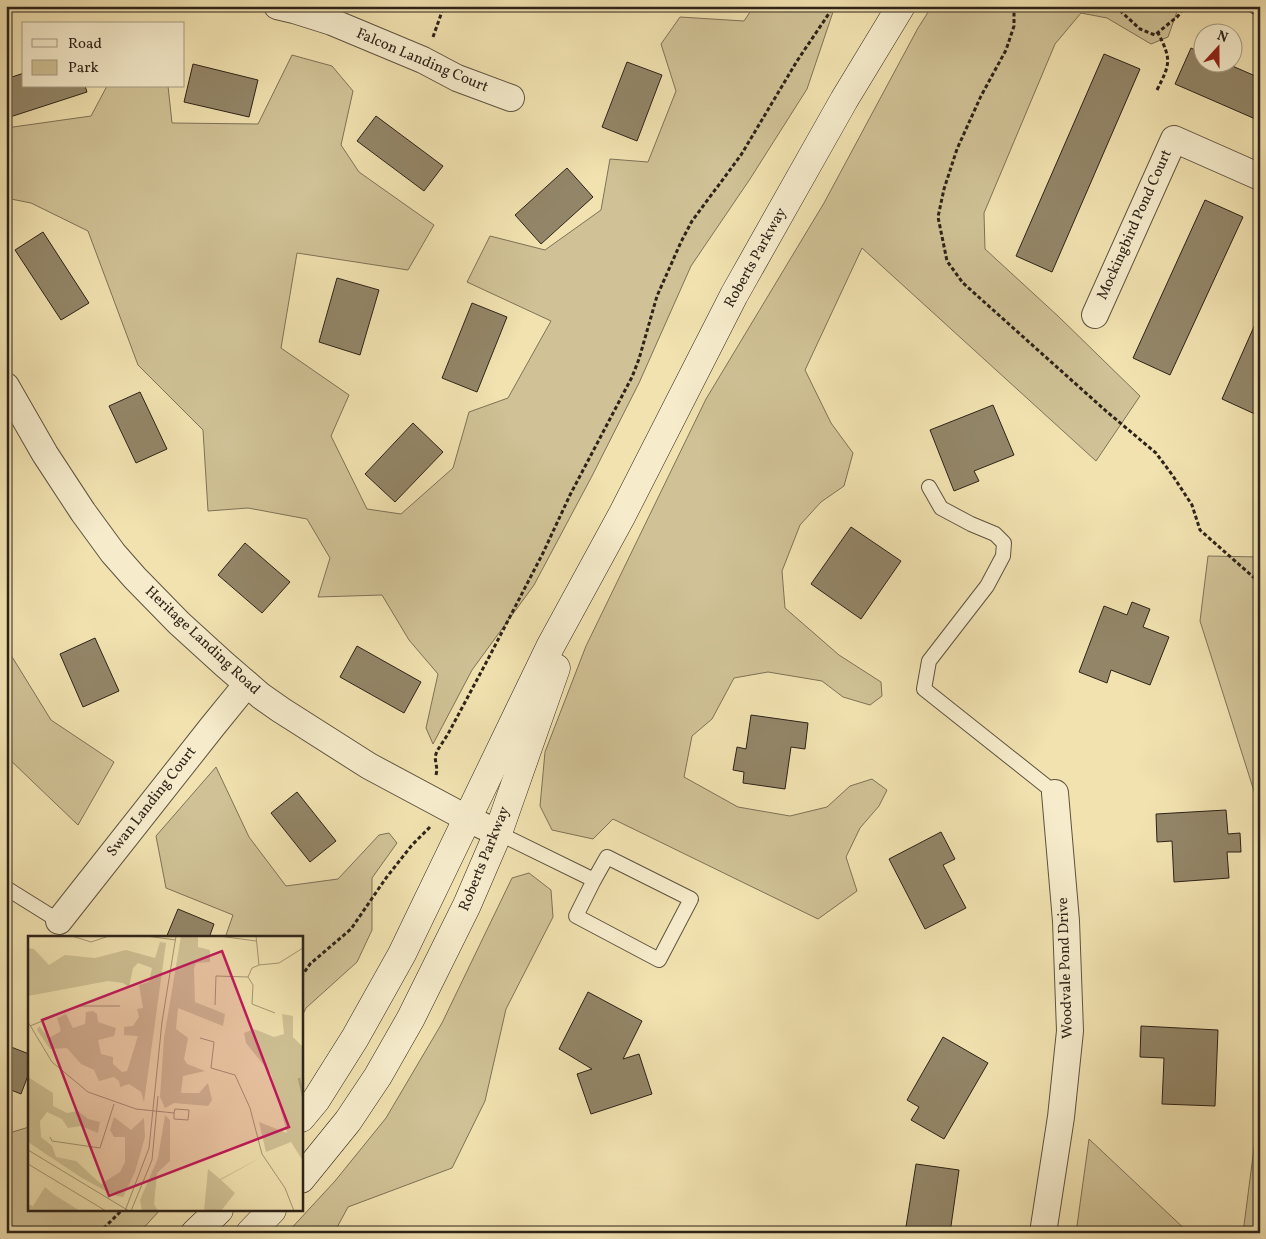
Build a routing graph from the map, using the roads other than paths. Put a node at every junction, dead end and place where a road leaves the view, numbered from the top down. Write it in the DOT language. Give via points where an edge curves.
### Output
graph roads {
  1 [pos="276,6"];
  2 [pos="900,6"];
  3 [pos="511,98"];
  4 [pos="1260,177"];
  5 [pos="1095,315"];
  6 [pos="6,386"];
  7 [pos="929,486"];
  8 [pos="622,515"];
  9 [pos="247,684"];
  10 [pos="1055,793"];
  11 [pos="468,819"];
  12 [pos="498,833"];
  13 [pos="594,880"];
  14 [pos="6,888"];
  15 [pos="60,921"];
  16 [pos="302,1117"];
  17 [pos="302,1178"];
  18 [pos="217,1212"];
  19 [pos="270,1212"];
  20 [pos="195,1233"];
  21 [pos="250,1233"];
  22 [pos="1044,1233"];
  1 -- 3 [label="street, Falcon Landing Court" via="332,22 423,60 457,78"];
  2 -- 8 [label="main road, Roberts Parkway" via="734,295"];
  4 -- 5 [label="street, Mockingbird Pond Court" via="1174,139"];
  6 -- 9 [label="street, Heritage Landing Road" via="45,454 113,553 179,623"];
  7 -- 10 [label="lane" via="941,508 995,534 1004,543 1003,556 987,586 929,661 924,690"];
  8 -- 11 [label="main road, Roberts Parkway" via="550,647"];
  8 -- 12 [label="main road, Roberts Parkway" via="556,668"];
  9 -- 11 [label="street, Heritage Landing Road" via="281,710 369,766"];
  9 -- 15 [label="street, Swan Landing Court"];
  10 -- 22 [label="street, Woodvale Pond Drive" via="1066,920 1070,1031"];
  11 -- 12 [label="street, Heritage Landing Road"];
  11 -- 16 [label="main road, Roberts Parkway" via="402,954 355,1038"];
  12 -- 13 [label="lane"];
  12 -- 17 [label="main road, Roberts Parkway" via="467,905 411,1018 348,1121"];
  13 -- 13 [label="lane" via="576,916 659,960 691,899 607,857"];
  14 -- 15 [label="lane"];
  18 -- 20 [label="main road"];
  19 -- 21 [label="main road"];
}
